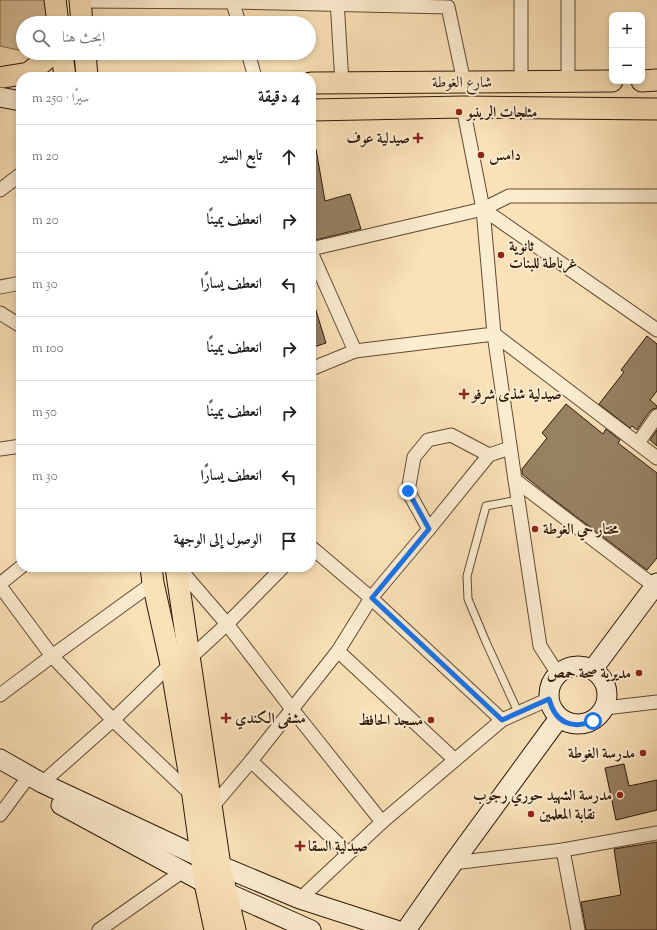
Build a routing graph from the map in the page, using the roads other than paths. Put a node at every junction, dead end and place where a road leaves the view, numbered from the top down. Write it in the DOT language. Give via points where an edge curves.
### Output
graph roads {
  1 [pos="55,0"];
  2 [pos="521,0"];
  3 [pos="568,0"];
  4 [pos="80,1"];
  5 [pos="232,1"];
  6 [pos="337,2"];
  7 [pos="448,3"];
  8 [pos="57,16"];
  9 [pos="81,16"];
  10 [pos="237,16"];
  11 [pos="45,60"];
  12 [pos="63,60"];
  13 [pos="86,60"];
  14 [pos="250,60"];
  15 [pos="29,72"];
  16 [pos="64,72"];
  17 [pos="87,72"];
  18 [pos="254,72"];
  19 [pos="657,80"];
  20 [pos="521,81"];
  21 [pos="568,81"];
  22 [pos="609,81"];
  23 [pos="645,81"];
  24 [pos="464,82"];
  25 [pos="316,83"];
  26 [pos="342,83"];
  27 [pos="0,97"];
  28 [pos="16,100"];
  29 [pos="463,107"];
  30 [pos="657,109"];
  31 [pos="316,110"];
  32 [pos="16,178"];
  33 [pos="0,190"];
  34 [pos="657,196"];
  35 [pos="483,209"];
  36 [pos="316,248"];
  37 [pos="316,263"];
  38 [pos="16,284"];
  39 [pos="0,287"];
  40 [pos="0,313"];
  41 [pos="16,323"];
  42 [pos="657,330"];
  43 [pos="494,334"];
  44 [pos="355,351"];
  45 [pos="316,367"];
  46 [pos="657,416"];
  47 [pos="638,443"];
  48 [pos="16,447"];
  49 [pos="510,448"];
  50 [pos="0,449"];
  51 [pos="489,455"];
  52 [pos="657,458"];
  53 [pos="514,480"];
  54 [pos="518,500"];
  55 [pos="429,529"];
  56 [pos="316,551"];
  57 [pos="16,571"];
  58 [pos="177,572"];
  59 [pos="181,572"];
  60 [pos="278,572"];
  61 [pos="152,575"];
  62 [pos="0,585"];
  63 [pos="656,586"];
  64 [pos="372,598"];
  65 [pos="227,624"];
  66 [pos="338,651"];
  67 [pos="52,656"];
  68 [pos="180,662"];
  69 [pos="593,669"];
  70 [pos="558,674"];
  71 [pos="0,695"];
  72 [pos="549,699"];
  73 [pos="657,702"];
  74 [pos="605,708"];
  75 [pos="292,709"];
  76 [pos="518,712"];
  77 [pos="559,718"];
  78 [pos="113,720"];
  79 [pos="502,720"];
  80 [pos="0,759"];
  81 [pos="455,760"];
  82 [pos="251,761"];
  83 [pos="0,771"];
  84 [pos="42,782"];
  85 [pos="23,784"];
  86 [pos="193,796"];
  87 [pos="212,807"];
  88 [pos="0,815"];
  89 [pos="382,822"];
  90 [pos="657,833"];
  91 [pos="563,850"];
  92 [pos="348,852"];
  93 [pos="211,862"];
  94 [pos="453,863"];
  95 [pos="183,871"];
  96 [pos="205,883"];
  97 [pos="226,893"];
  98 [pos="300,900"];
  99 [pos="99,930"];
  100 [pos="215,930"];
  101 [pos="235,930"];
  102 [pos="311,930"];
  103 [pos="396,930"];
  104 [pos="406,930"];
  105 [pos="578,930"];
  1 -- 8 [label="main road"];
  2 -- 20 [label="street"];
  3 -- 21 [label="street"];
  4 -- 5 [label="street"];
  4 -- 9 [label="main road"];
  5 -- 6 [label="street"];
  5 -- 10 [label="street"];
  6 -- 7 [label="street"];
  6 -- 26 [label="street"];
  7 -- 24 [label="street"];
  11 -- 15 [label="main road"];
  12 -- 16 [label="main road"];
  13 -- 17 [label="main road"];
  14 -- 18 [label="street"];
  19 -- 23 [label="main road"];
  20 -- 21 [label="main road, شارع الغوطة"];
  20 -- 24 [label="main road, شارع الغوطة"];
  21 -- 22 [label="main road, شارع الغوطة"];
  24 -- 26 [label="main road, شارع الغوطة"];
  25 -- 26 [label="main road, شارع الغوطة"];
  27 -- 28 [label="main road"];
  29 -- 30 [label="main road"];
  29 -- 31 [label="main road"];
  29 -- 35 [label="street"];
  32 -- 33 [label="street"];
  34 -- 35 [label="street" via="509,196"];
  35 -- 36 [label="street"];
  35 -- 42 [label="street"];
  35 -- 43 [label="street"];
  37 -- 44 [label="street"];
  38 -- 39 [label="street"];
  40 -- 41 [label="street"];
  43 -- 44 [label="street"];
  43 -- 47 [label="street"];
  43 -- 49 [label="street"];
  44 -- 45 [label="street"];
  46 -- 47 [label="street"];
  47 -- 52 [label="street"];
  48 -- 50 [label="street"];
  49 -- 51 [label="street"];
  49 -- 53 [label="street"];
  51 -- 55 [label="street"];
  51 -- 55 [label="street" via="451,435 428,440 414,457 408,491"];
  53 -- 54 [label="street"];
  53 -- 63 [label="street"];
  54 -- 70 [label="street" via="540,646"];
  54 -- 76 [label="lane" via="486,506 467,576 468,599"];
  55 -- 64 [label="street"];
  56 -- 64 [label="street"];
  57 -- 62 [label="street"];
  58 -- 68 [label="main road"];
  59 -- 65 [label="street"];
  60 -- 65 [label="street"];
  61 -- 67 [label="street"];
  61 -- 68 [label="main road"];
  62 -- 67 [label="street"];
  63 -- 69 [label="main road"];
  64 -- 66 [label="street"];
  64 -- 79 [label="street"];
  65 -- 68 [label="street"];
  65 -- 75 [label="street"];
  66 -- 75 [label="street"];
  66 -- 81 [label="street"];
  67 -- 71 [label="street"];
  67 -- 78 [label="street"];
  68 -- 78 [label="street"];
  68 -- 86 [label="main road"];
  68 -- 87 [label="main road"];
  69 -- 70 [label="main road" via="575,666"];
  69 -- 74 [label="main road" via="605,682 608,690"];
  70 -- 72 [label="main road" via="552,681"];
  72 -- 76 [label="street"];
  72 -- 77 [label="main road"];
  73 -- 74 [label="street"];
  74 -- 77 [label="main road" via="593,721 585,724 567,723"];
  75 -- 82 [label="street"];
  75 -- 89 [label="street"];
  76 -- 79 [label="street"];
  77 -- 94 [label="main road"];
  78 -- 84 [label="street"];
  78 -- 86 [label="street"];
  79 -- 81 [label="street"];
  80 -- 84 [label="main road"];
  81 -- 89 [label="street"];
  82 -- 87 [label="street"];
  82 -- 92 [label="street"];
  83 -- 85 [label="main road"];
  84 -- 93 [label="main road"];
  85 -- 88 [label="street"];
  85 -- 95 [label="main road"];
  86 -- 93 [label="main road"];
  87 -- 93 [label="main road"];
  89 -- 92 [label="street"];
  90 -- 91 [label="street"];
  91 -- 94 [label="street"];
  91 -- 105 [label="street"];
  92 -- 98 [label="street"];
  93 -- 96 [label="main road"];
  93 -- 97 [label="main road"];
  93 -- 98 [label="main road"];
  94 -- 104 [label="main road"];
  95 -- 96 [label="main road"];
  95 -- 99 [label="street"];
  96 -- 97 [label="main road"];
  96 -- 100 [label="main road"];
  97 -- 101 [label="main road"];
  97 -- 102 [label="main road"];
  98 -- 103 [label="main road"];
}
